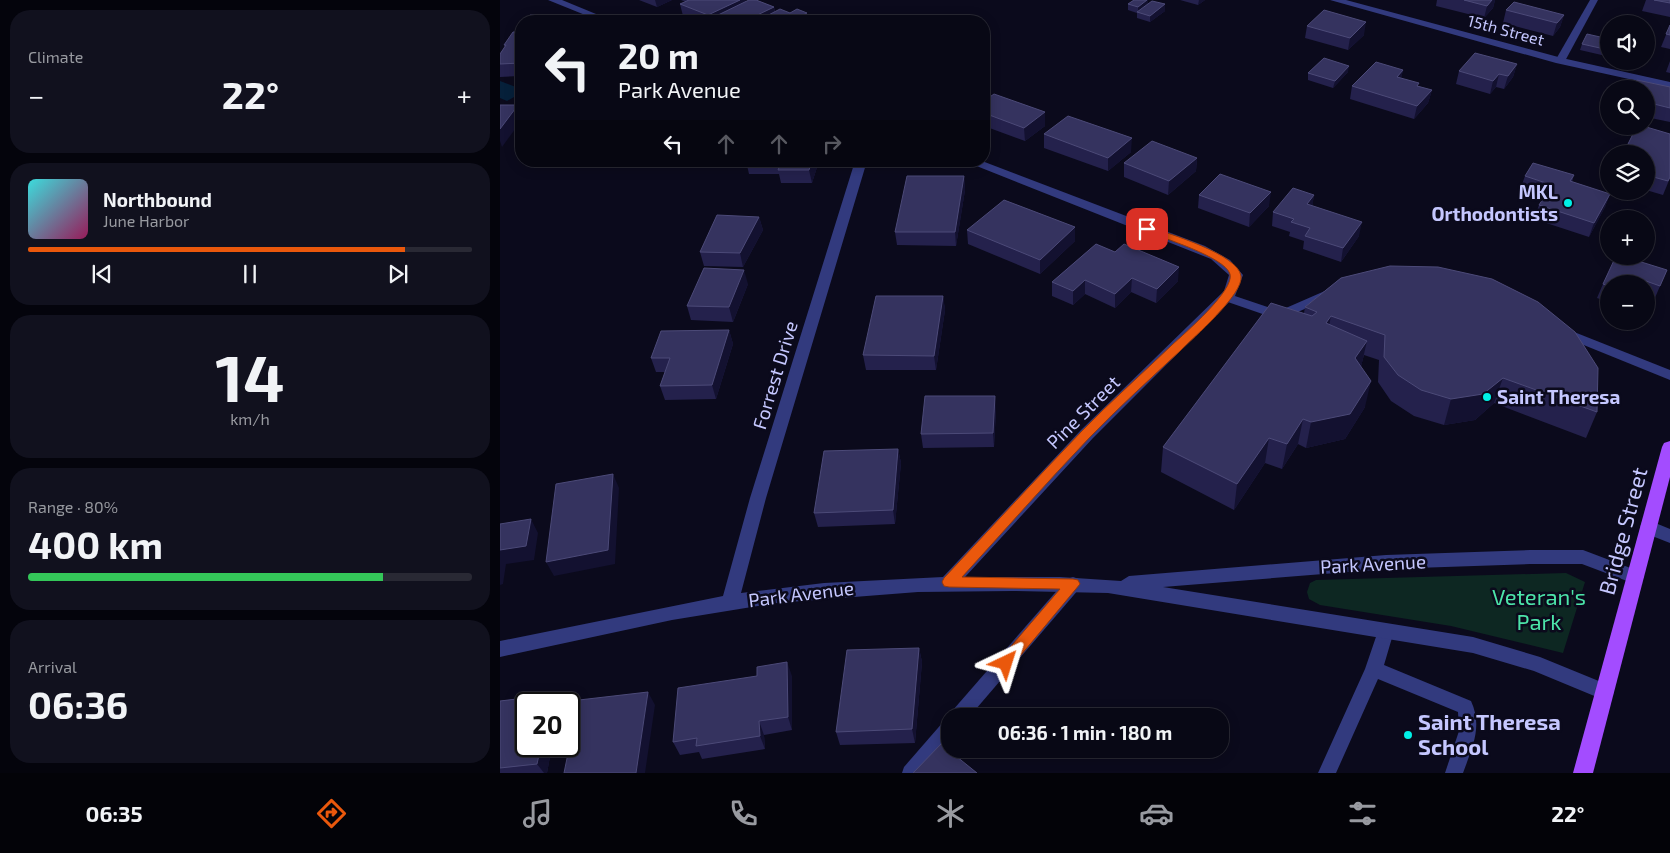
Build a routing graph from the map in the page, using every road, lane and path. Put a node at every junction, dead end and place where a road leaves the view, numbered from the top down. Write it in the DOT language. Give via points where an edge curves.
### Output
graph roads {
  1 [pos="554,0"];
  2 [pos="1335,0"];
  3 [pos="1594,0"];
  4 [pos="593,15"];
  5 [pos="1560,61"];
  6 [pos="1670,85"];
  7 [pos="859,167"];
  8 [pos="986,167"];
  9 [pos="1348,288"];
  10 [pos="1226,297"];
  11 [pos="1553,326"];
  12 [pos="1670,375"];
  13 [pos="1670,447"];
  14 [pos="1648,527"];
  15 [pos="1670,536"];
  16 [pos="1635,577"];
  17 [pos="949,582"];
  18 [pos="1073,584"];
  19 [pos="1108,586"];
  20 [pos="730,602"];
  21 [pos="1386,631"];
  22 [pos="500,649"];
  23 [pos="1374,669"];
  24 [pos="1604,692"];
  25 [pos="967,708"];
  26 [pos="941,738"];
  27 [pos="911,773"];
  28 [pos="1327,773"];
  29 [pos="1454,773"];
  30 [pos="1583,773"];
  1 -- 4 [label="street"];
  2 -- 5 [label="street, 15th Street"];
  3 -- 5 [label="lane"];
  5 -- 6 [label="street, 15th Street"];
  7 -- 20 [label="street, Forrest Drive" via="758,498"];
  8 -- 10 [label="street, Pine Street" via="1200,249 1232,268 1235,281"];
  9 -- 10 [label="lane" via="1330,291 1280,316"];
  10 -- 17 [label="street, Pine Street" via="1086,434"];
  11 -- 12 [label="lane" via="1577,339"];
  13 -- 14 [label="main road, Bridge Street"];
  14 -- 15 [label="street"];
  14 -- 16 [label="main road, Bridge Street"];
  16 -- 19 [label="street, Park Avenue" via="1584,557 1530,557 1386,562"];
  16 -- 24 [label="main road, Bridge Street"];
  17 -- 18 [label="street, Park Avenue"];
  17 -- 20 [label="street, Park Avenue" via="856,587"];
  18 -- 19 [label="street, Park Avenue"];
  18 -- 25 [label="lane"];
  19 -- 21 [label="street, Park Avenue"];
  20 -- 22 [label="street, Park Avenue"];
  21 -- 23 [label="lane"];
  21 -- 24 [label="street, Park Avenue" via="1501,651 1547,666"];
  23 -- 28 [label="lane"];
  23 -- 29 [label="lane" via="1465,707 1470,716 1470,727"];
  24 -- 30 [label="main road, Bridge Street"];
  26 -- 27 [label="lane"];
}
